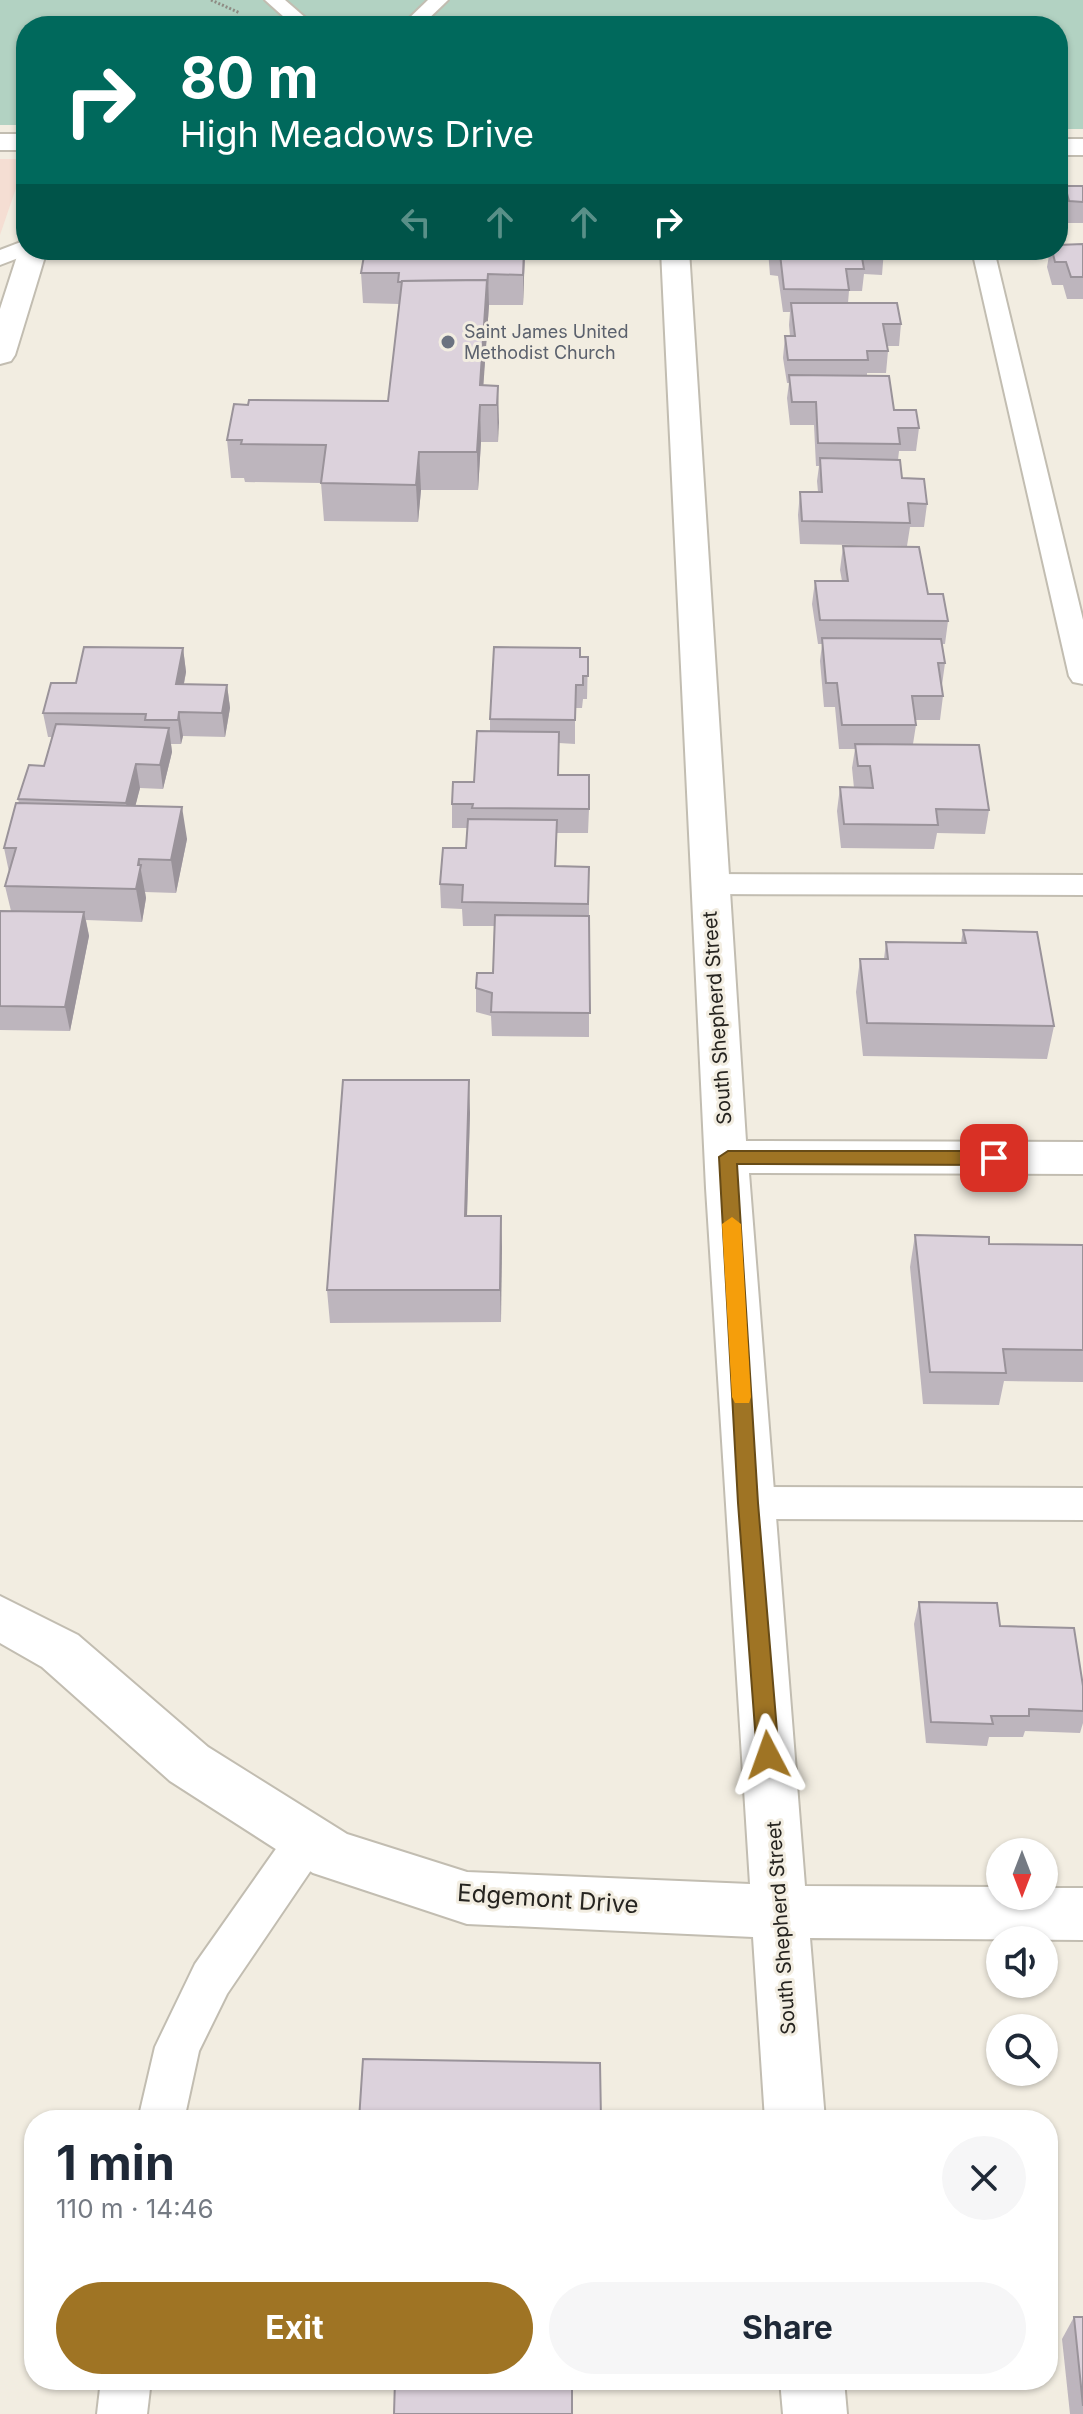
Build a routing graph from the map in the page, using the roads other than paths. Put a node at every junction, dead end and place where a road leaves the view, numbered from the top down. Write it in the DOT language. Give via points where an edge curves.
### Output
graph roads {
  1 [pos="274,0"];
  2 [pos="439,0"];
  3 [pos="294,16"];
  4 [pos="421,16"];
  5 [pos="30,260"];
  6 [pos="676,260"];
  7 [pos="985,260"];
  8 [pos="0,355"];
  9 [pos="1083,676"];
  10 [pos="707,884"];
  11 [pos="1083,885"];
  12 [pos="728,1157"];
  13 [pos="1083,1158"];
  14 [pos="748,1503"];
  15 [pos="1083,1504"];
  16 [pos="0,1618"];
  17 [pos="307,1840"];
  18 [pos="781,1912"];
  19 [pos="1083,1914"];
  20 [pos="163,2110"];
  21 [pos="794,2110"];
  22 [pos="125,2390"];
  23 [pos="813,2390"];
  24 [pos="122,2414"];
  25 [pos="815,2414"];
  1 -- 3 [label="lane"];
  2 -- 4 [label="lane"];
  5 -- 8 [label="street"];
  6 -- 10 [label="street, South Shepherd Street"];
  7 -- 9 [label="lane"];
  10 -- 11 [label="lane"];
  10 -- 12 [label="street, South Shepherd Street"];
  12 -- 13 [label="street"];
  12 -- 14 [label="street, South Shepherd Street"];
  14 -- 15 [label="lane"];
  14 -- 18 [label="street, South Shepherd Street"];
  16 -- 17 [label="street, Edgemont Drive" via="60,1651 189,1764"];
  17 -- 18 [label="street, Edgemont Drive" via="332,1855 467,1898"];
  17 -- 20 [label="lane" via="211,1979 177,2047"];
  18 -- 19 [label="street, Edgemont Drive"];
  18 -- 21 [label="street, South Shepherd Street"];
  22 -- 24 [label="lane"];
  23 -- 25 [label="street"];
}
